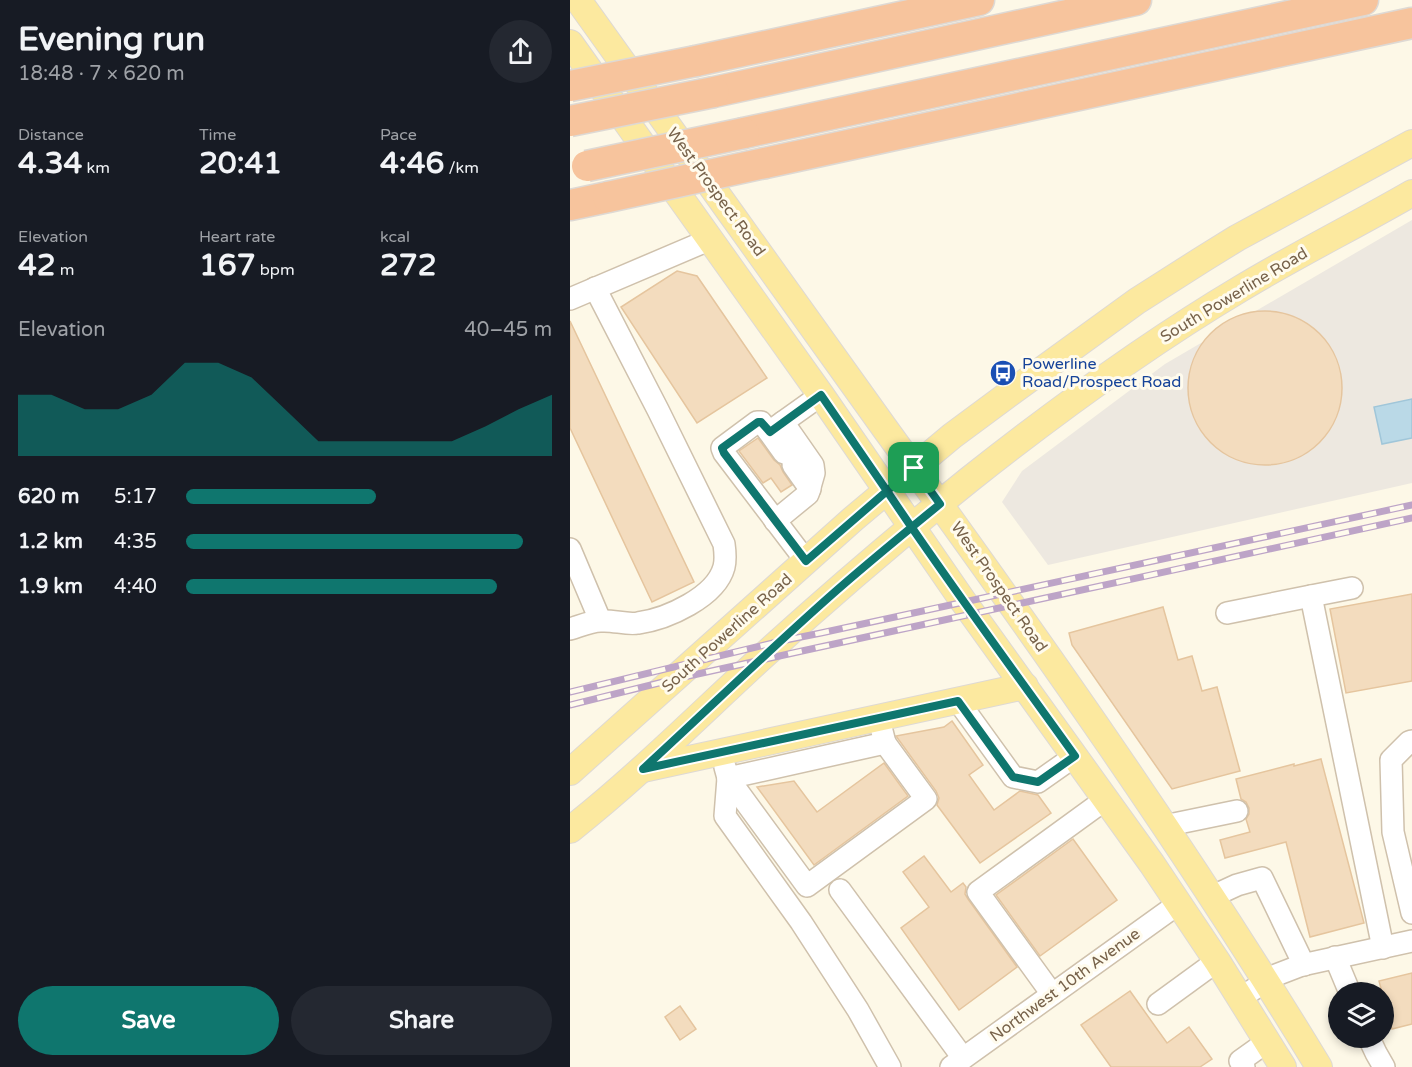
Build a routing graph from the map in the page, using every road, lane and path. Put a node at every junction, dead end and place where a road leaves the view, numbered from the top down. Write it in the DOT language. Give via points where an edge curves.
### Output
graph roads {
  1 [pos="578,0"];
  2 [pos="979,0"];
  3 [pos="1136,0"];
  4 [pos="1363,0"];
  5 [pos="1412,23"];
  6 [pos="570,43"];
  7 [pos="570,86"];
  8 [pos="570,121"];
  9 [pos="1412,143"];
  10 [pos="578,168"];
  11 [pos="1412,193"];
  12 [pos="570,205"];
  13 [pos="711,239"];
  14 [pos="595,288"];
  15 [pos="570,298"];
  16 [pos="821,395"];
  17 [pos="776,427"];
  18 [pos="914,468"];
  19 [pos="810,489"];
  20 [pos="887,491"];
  21 [pos="940,504"];
  22 [pos="776,521"];
  23 [pos="911,527"];
  24 [pos="570,549"];
  25 [pos="806,561"];
  26 [pos="1352,588"];
  27 [pos="1311,596"];
  28 [pos="1227,613"];
  29 [pos="600,621"];
  30 [pos="570,628"];
  31 [pos="1025,686"];
  32 [pos="958,701"];
  33 [pos="880,717"];
  34 [pos="1412,741"];
  35 [pos="885,743"];
  36 [pos="722,752"];
  37 [pos="1075,756"];
  38 [pos="643,769"];
  39 [pos="570,772"];
  40 [pos="728,778"];
  41 [pos="1106,799"];
  42 [pos="1238,811"];
  43 [pos="1164,826"];
  44 [pos="570,830"];
  45 [pos="840,890"];
  46 [pos="1211,897"];
  47 [pos="1178,904"];
  48 [pos="1412,914"];
  49 [pos="1412,941"];
  50 [pos="1383,948"];
  51 [pos="1335,957"];
  52 [pos="1217,961"];
  53 [pos="1304,964"];
  54 [pos="1266,981"];
  55 [pos="1345,982"];
  56 [pos="1052,994"];
  57 [pos="1240,998"];
  58 [pos="1158,1004"];
  59 [pos="1268,1041"];
  60 [pos="1374,1048"];
  61 [pos="957,1062"];
  62 [pos="890,1067"];
  63 [pos="1244,1067"];
  64 [pos="1283,1067"];
  65 [pos="1319,1067"];
  66 [pos="1384,1067"];
  1 -- 18 [label="main road, West Prospect Road"];
  2 -- 7 [label="highway, bridge"];
  3 -- 8 [label="highway, bridge"];
  4 -- 10 [label="highway, bridge"];
  5 -- 12 [label="highway, bridge"];
  6 -- 13 [label="main road, West Prospect Road"];
  9 -- 18 [label="main road, South Powerline Road" via="1237,238 1137,302"];
  11 -- 21 [label="main road, South Powerline Road" via="1274,269 1173,331 1093,386"];
  13 -- 14 [label="street"];
  13 -- 16 [label="main road, West Prospect Road"];
  14 -- 15 [label="street"];
  14 -- 29 [label="street" via="724,544 726,557 712,587 673,614 636,623"];
  16 -- 17 [label="street"];
  16 -- 20 [label="main road, West Prospect Road"];
  17 -- 19 [label="street" via="789,459"];
  17 -- 19 [label="street" via="813,465"];
  17 -- 22 [label="street" via="758,422 722,448"];
  18 -- 20 [label="main road, South Powerline Road"];
  18 -- 21 [label="main road, West Prospect Road"];
  19 -- 22 [label="street"];
  20 -- 23 [label="main road, West Prospect Road"];
  20 -- 25 [label="main road, South Powerline Road"];
  21 -- 23 [label="main road, South Powerline Road"];
  21 -- 43 [label="main road, West Prospect Road"];
  22 -- 25 [label="street"];
  23 -- 31 [label="main road, West Prospect Road"];
  23 -- 38 [label="main road, South Powerline Road" via="759,660"];
  24 -- 29 [label="street"];
  25 -- 39 [label="main road, South Powerline Road"];
  26 -- 27 [label="street"];
  27 -- 28 [label="street"];
  27 -- 50 [label="street"];
  29 -- 30 [label="street"];
  31 -- 32 [label="main road"];
  31 -- 37 [label="main road, West Prospect Road"];
  32 -- 33 [label="main road"];
  32 -- 37 [label="street" via="1013,777 1038,782"];
  33 -- 35 [label="street"];
  33 -- 36 [label="main road"];
  34 -- 48 [label="street" via="1391,760 1393,832"];
  35 -- 40 [label="street"];
  35 -- 40 [label="street" via="926,799 807,886"];
  36 -- 38 [label="main road"];
  36 -- 40 [label="street"];
  37 -- 41 [label="main road, West Prospect Road"];
  38 -- 44 [label="main road, South Powerline Road"];
  40 -- 62 [label="street" via="725,816 801,922"];
  41 -- 47 [label="main road, West Prospect Road"];
  41 -- 56 [label="street" via="978,892"];
  42 -- 43 [label="street"];
  43 -- 46 [label="main road, West Prospect Road"];
  45 -- 61 [label="street"];
  46 -- 53 [label="street" via="1262,878"];
  46 -- 54 [label="main road, West Prospect Road"];
  47 -- 52 [label="main road, West Prospect Road"];
  47 -- 56 [label="street, Northwest 10th Avenue"];
  49 -- 50 [label="street"];
  50 -- 51 [label="street"];
  51 -- 53 [label="street"];
  51 -- 55 [label="street"];
  52 -- 57 [label="main road, West Prospect Road"];
  52 -- 58 [label="street"];
  53 -- 54 [label="street"];
  54 -- 57 [label="street"];
  54 -- 65 [label="main road, West Prospect Road"];
  56 -- 61 [label="street, Northwest 10th Avenue"];
  57 -- 59 [label="main road, West Prospect Road"];
  59 -- 63 [label="street" via="1240,1061"];
  59 -- 64 [label="main road, West Prospect Road"];
  60 -- 66 [label="street"];
}
